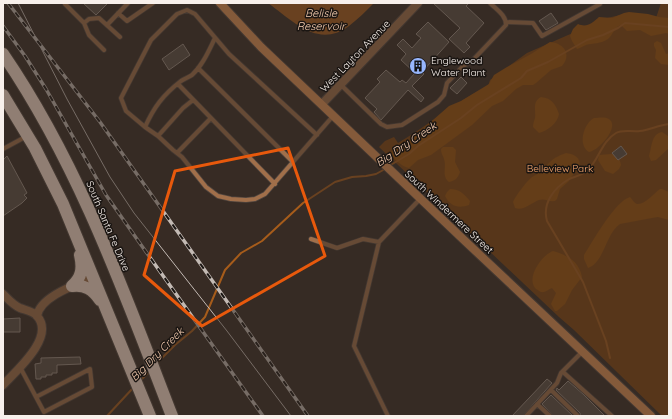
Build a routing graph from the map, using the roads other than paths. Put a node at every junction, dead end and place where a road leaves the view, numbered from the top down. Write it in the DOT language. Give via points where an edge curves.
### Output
graph roads {
  1 [pos="128,3"];
  2 [pos="153,3"];
  3 [pos="220,3"];
  4 [pos="418,3"];
  5 [pos="490,3"];
  6 [pos="65,4"];
  7 [pos="600,4"];
  8 [pos="118,13"];
  9 [pos="506,22"];
  10 [pos="84,23"];
  11 [pos="107,25"];
  12 [pos="120,37"];
  13 [pos="215,38"];
  14 [pos="104,50"];
  15 [pos="3,54"];
  16 [pos="198,68"];
  17 [pos="178,84"];
  18 [pos="341,85"];
  19 [pos="3,94"];
  20 [pos="193,100"];
  21 [pos="322,104"];
  22 [pos="333,116"];
  23 [pos="211,118"];
  24 [pos="145,127"];
  25 [pos="28,135"];
  26 [pos="317,135"];
  27 [pos="158,136"];
  28 [pos="3,150"];
  29 [pos="177,153"];
  30 [pos="293,162"];
  31 [pos="275,184"];
  32 [pos="420,199"];
  33 [pos="76,233"];
  34 [pos="311,239"];
  35 [pos="379,242"];
  36 [pos="94,277"];
  37 [pos="72,286"];
  38 [pos="3,294"];
  39 [pos="107,310"];
  40 [pos="37,316"];
  41 [pos="583,351"];
  42 [pos="20,367"];
  43 [pos="563,372"];
  44 [pos="3,385"];
  45 [pos="551,390"];
  46 [pos="36,397"];
  47 [pos="537,404"];
  48 [pos="150,416"];
  49 [pos="172,416"];
  50 [pos="388,416"];
  51 [pos="526,416"];
  52 [pos="550,416"];
  53 [pos="578,416"];
  54 [pos="612,416"];
  55 [pos="650,416"];
  1 -- 8 [label="lane"];
  2 -- 8 [label="lane" via="127,21"];
  3 -- 21 [label="street, South Windermere Street" via="251,37"];
  4 -- 18 [label="street, West Layton Avenue"];
  5 -- 9 [label="lane" via="504,16"];
  6 -- 10 [label="lane"];
  7 -- 9 [label="lane" via="542,36 533,23"];
  8 -- 11 [label="lane"];
  9 -- 18 [label="lane" via="472,61 463,66 447,83 444,96 438,102 402,125 387,127 381,124"];
  10 -- 11 [label="lane" via="89,18 99,18"];
  10 -- 14 [label="lane" via="89,35"];
  11 -- 12 [label="lane"];
  13 -- 16 [label="lane"];
  13 -- 24 [label="lane" via="195,14 187,10 177,14 151,40 121,98 126,111"];
  13 -- 26 [label="lane"];
  15 -- 49 [label="highway, South Santa Fe Drive" via="41,114 78,184"];
  16 -- 17 [label="lane"];
  16 -- 30 [label="lane"];
  17 -- 20 [label="lane"];
  17 -- 24 [label="lane" via="162,97"];
  18 -- 21 [label="street, West Layton Avenue"];
  19 -- 25 [label="highway"];
  20 -- 23 [label="lane"];
  20 -- 27 [label="lane"];
  21 -- 22 [label="street, South Windermere Street"];
  22 -- 26 [label="lane"];
  22 -- 32 [label="street, South Windermere Street"];
  23 -- 29 [label="lane"];
  23 -- 31 [label="lane"];
  24 -- 27 [label="lane"];
  25 -- 28 [label="lane"];
  25 -- 33 [label="highway"];
  26 -- 30 [label="lane"];
  27 -- 29 [label="lane"];
  29 -- 31 [label="lane" via="218,196 255,199"];
  30 -- 31 [label="lane"];
  32 -- 35 [label="lane"];
  32 -- 41 [label="street, South Windermere Street"];
  33 -- 36 [label="highway"];
  33 -- 37 [label="highway" via="82,266 80,277"];
  34 -- 35 [label="lane" via="337,248 363,239"];
  35 -- 50 [label="lane" via="354,346"];
  36 -- 37 [label="street"];
  36 -- 39 [label="highway"];
  37 -- 39 [label="highway" via="82,286 91,290"];
  37 -- 40 [label="street" via="45,302"];
  38 -- 40 [label="street" via="20,308"];
  39 -- 48 [label="highway"];
  40 -- 42 [label="street" via="42,329 37,347"];
  41 -- 43 [label="lane"];
  41 -- 55 [label="street, South Windermere Street"];
  42 -- 44 [label="street"];
  42 -- 46 [label="lane"];
  43 -- 45 [label="lane"];
  43 -- 54 [label="lane"];
  45 -- 47 [label="lane"];
  45 -- 53 [label="lane"];
  46 -- 46 [label="lane" via="44,412 92,386 90,369"];
  47 -- 51 [label="lane"];
  47 -- 52 [label="lane"];
}
